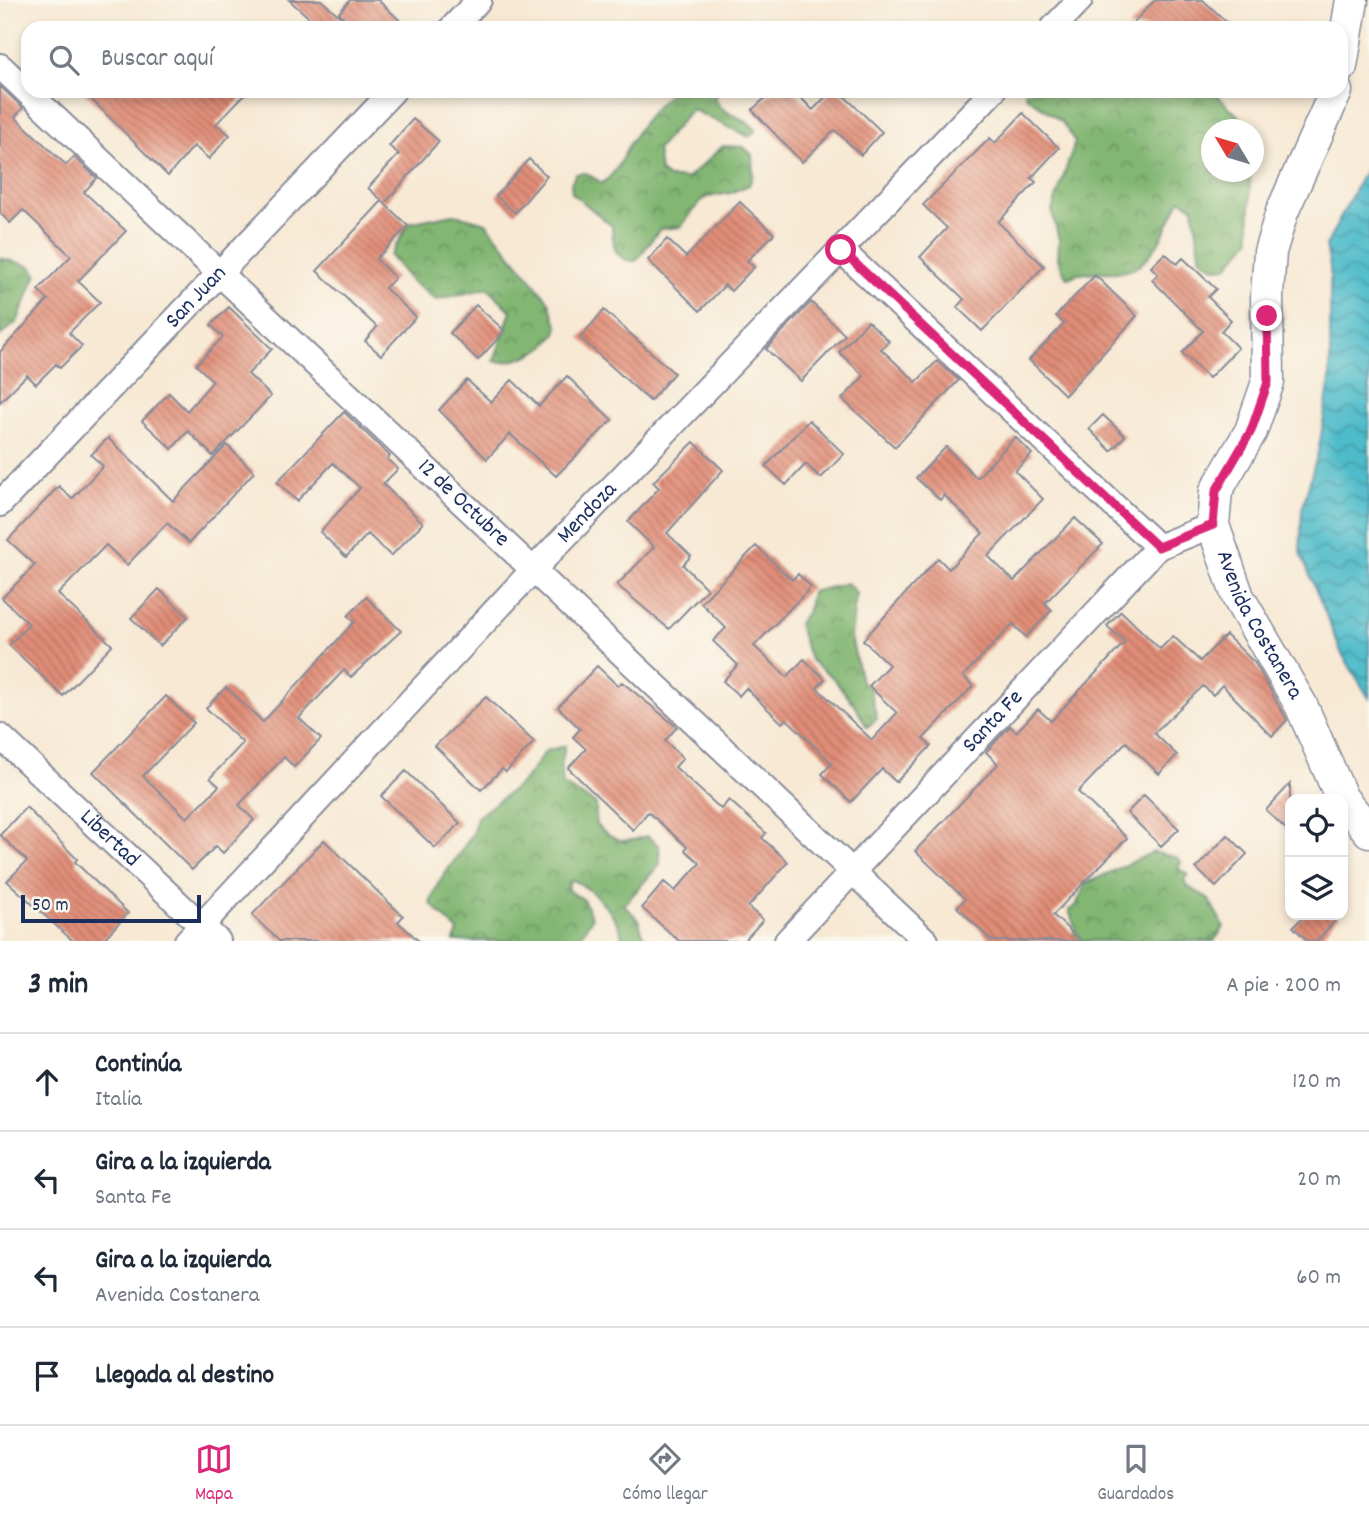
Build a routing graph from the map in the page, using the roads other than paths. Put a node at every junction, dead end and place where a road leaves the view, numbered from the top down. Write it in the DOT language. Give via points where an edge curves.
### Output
graph roads {
  1 [pos="478,0"];
  2 [pos="1080,0"];
  3 [pos="1352,0"];
  4 [pos="458,21"];
  5 [pos="1060,21"];
  6 [pos="1348,24"];
  7 [pos="0,66"];
  8 [pos="21,86"];
  9 [pos="34,98"];
  10 [pos="386,98"];
  11 [pos="986,98"];
  12 [pos="1333,98"];
  13 [pos="841,250"];
  14 [pos="220,274"];
  15 [pos="0,504"];
  16 [pos="1213,525"];
  17 [pos="1158,547"];
  18 [pos="534,570"];
  19 [pos="0,736"];
  20 [pos="1340,794"];
  21 [pos="1348,806"];
  22 [pos="1369,831"];
  23 [pos="853,872"];
  24 [pos="202,936"];
  25 [pos="788,941"];
  26 [pos="926,941"];
  1 -- 4 [label="street"];
  2 -- 5 [label="street"];
  3 -- 6 [label="street"];
  7 -- 8 [label="street, 12 de Octubre"];
  9 -- 14 [label="street, 12 de Octubre"];
  10 -- 14 [label="street, San Juan"];
  11 -- 13 [label="street, Mendoza"];
  12 -- 16 [label="street, Avenida Costanera" via="1282,212 1270,252 1268,382 1251,431 1216,491"];
  13 -- 17 [label="street"];
  13 -- 18 [label="street, Mendoza"];
  14 -- 15 [label="street, San Juan"];
  14 -- 18 [label="street, 12 de Octubre"];
  16 -- 17 [label="street, Santa Fe"];
  16 -- 20 [label="street, Avenida Costanera" via="1238,597 1301,705"];
  17 -- 23 [label="street, Santa Fe"];
  18 -- 23 [label="street, 12 de Octubre"];
  18 -- 24 [label="street, Mendoza"];
  19 -- 24 [label="street, Libertad"];
  21 -- 22 [label="street, Avenida Costanera"];
  23 -- 25 [label="street, Santa Fe"];
  23 -- 26 [label="street, 12 de Octubre"];
}
